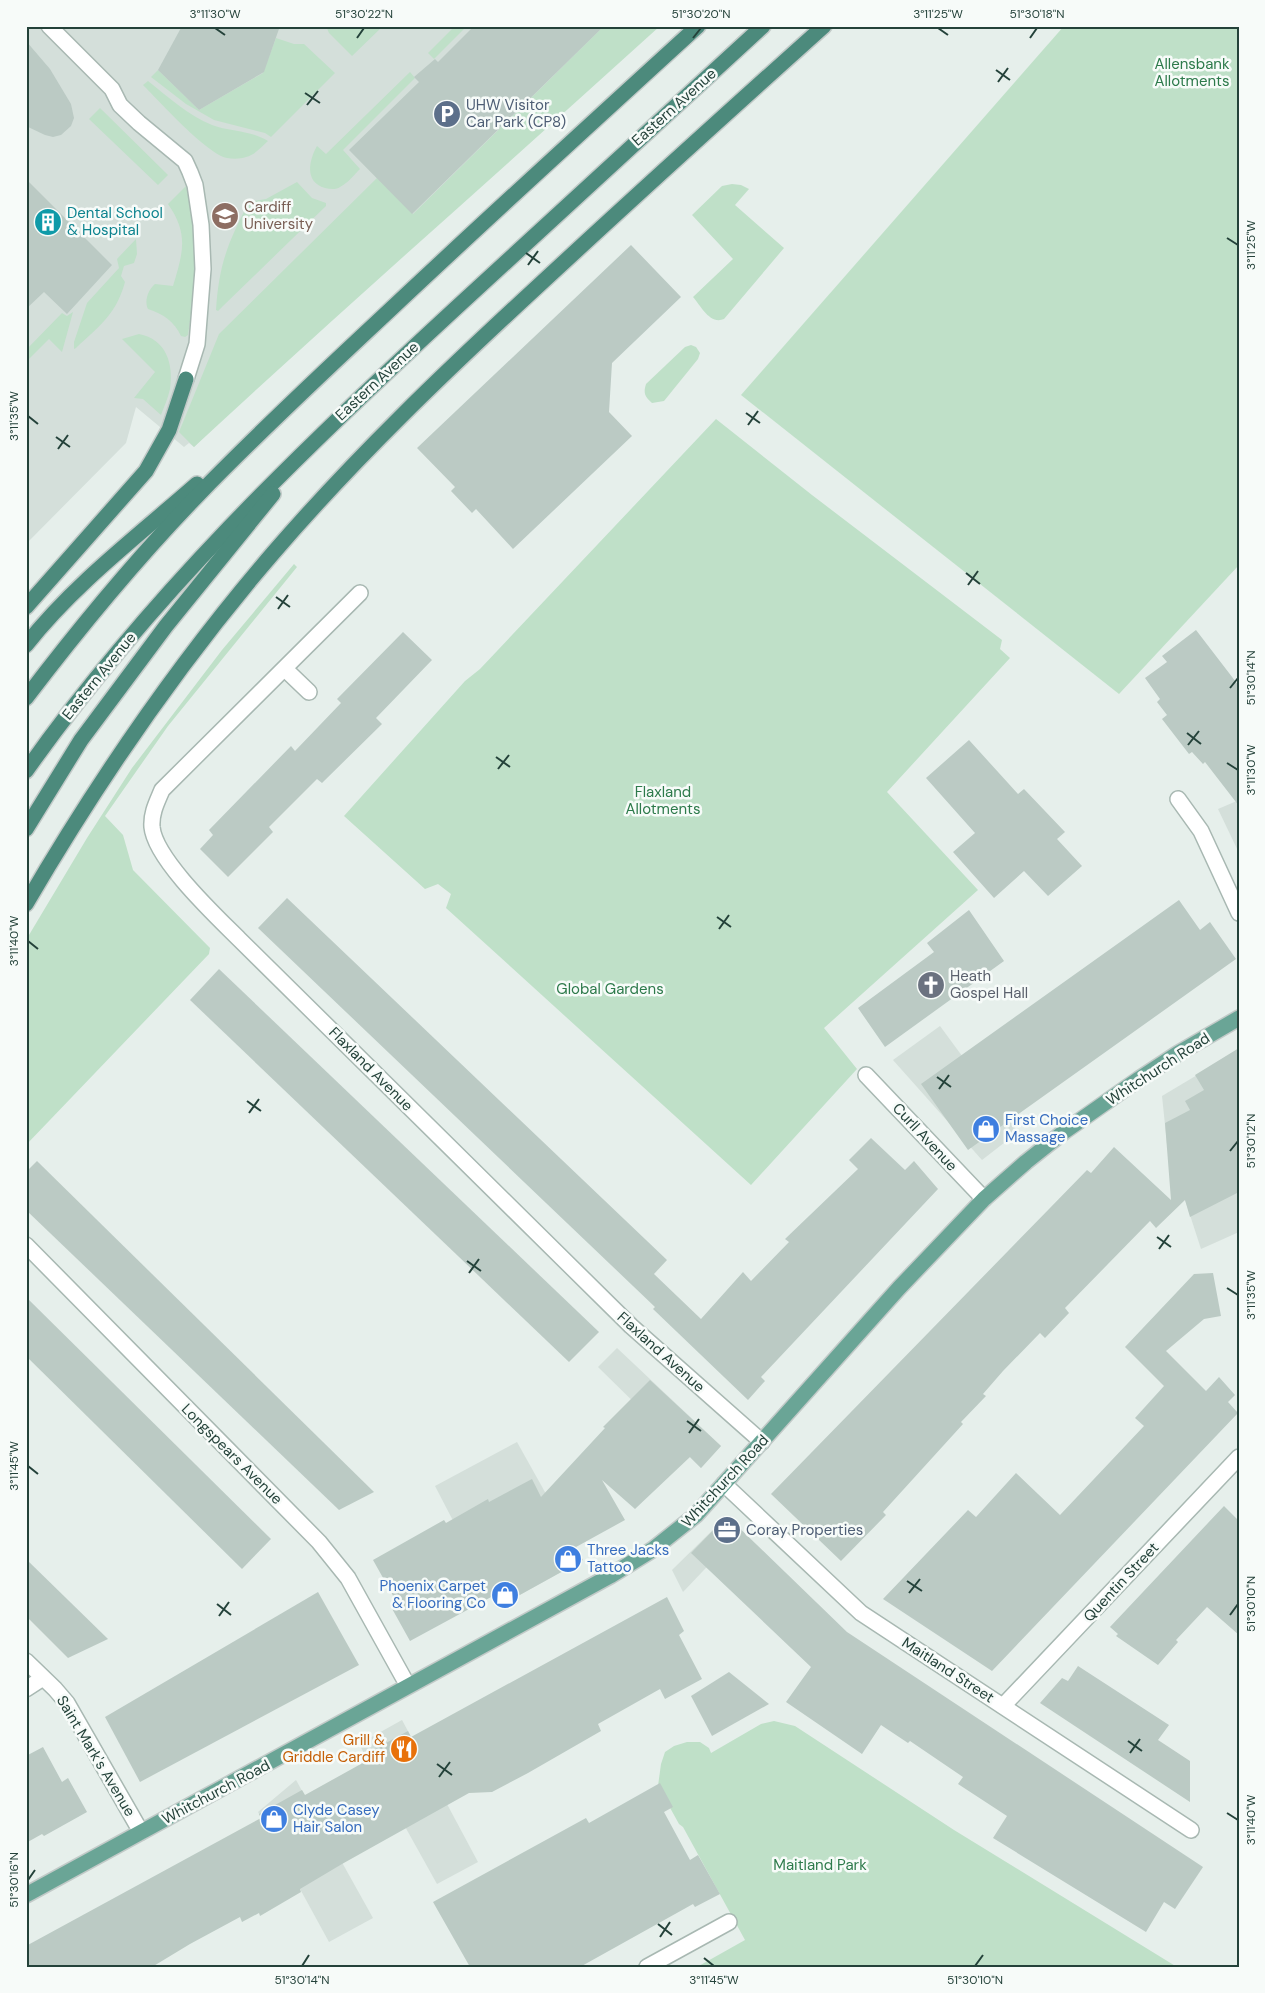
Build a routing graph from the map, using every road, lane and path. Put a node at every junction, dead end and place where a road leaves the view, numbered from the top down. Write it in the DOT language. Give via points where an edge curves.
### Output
graph roads {
  1 [pos="49,26"];
  2 [pos="698,26"];
  3 [pos="763,26"];
  4 [pos="824,26"];
  5 [pos="186,379"];
  6 [pos="294,399"];
  7 [pos="324,430"];
  8 [pos="360,593"];
  9 [pos="26,607"];
  10 [pos="26,645"];
  11 [pos="285,669"];
  12 [pos="309,692"];
  13 [pos="26,698"];
  14 [pos="26,771"];
  15 [pos="1178,798"];
  16 [pos="26,829"];
  17 [pos="26,904"];
  18 [pos="1239,913"];
  19 [pos="1239,1018"];
  20 [pos="866,1075"];
  21 [pos="984,1200"];
  22 [pos="26,1245"];
  23 [pos="762,1442"];
  24 [pos="1239,1457"];
  25 [pos="724,1484"];
  26 [pos="26,1661"];
  27 [pos="43,1678"];
  28 [pos="408,1686"];
  29 [pos="26,1688"];
  30 [pos="1003,1706"];
  31 [pos="1191,1830"];
  32 [pos="141,1832"];
  33 [pos="26,1895"];
  34 [pos="729,1922"];
  35 [pos="647,1967"];
  1 -- 5 [label="street" via="112,90 126,111 185,161 195,185 203,269 197,344"];
  2 -- 6 [label="highway"];
  3 -- 7 [label="highway, Eastern Avenue"];
  4 -- 17 [label="highway" via="452,366 328,492 274,552 153,704"];
  5 -- 9 [label="highway" via="169,430 146,470"];
  6 -- 10 [label="highway" via="89,578 44,622"];
  6 -- 13 [label="highway" via="198,495 127,573"];
  7 -- 14 [label="highway, Eastern Avenue" via="145,620"];
  7 -- 16 [label="highway" via="160,634 82,740"];
  8 -- 11 [label="street, Flaxland Avenue"];
  11 -- 12 [label="street"];
  11 -- 23 [label="street, Flaxland Avenue" via="162,790 154,809 152,827 155,841 164,856 239,939 631,1326"];
  15 -- 18 [label="street" via="1201,831"];
  19 -- 21 [label="main road, Whitchurch Road" via="1169,1059 1065,1131"];
  20 -- 21 [label="street, Curll Avenue"];
  21 -- 23 [label="main road, Whitchurch Road" via="899,1288"];
  22 -- 28 [label="street, Longspears Avenue" via="319,1542 348,1578"];
  23 -- 25 [label="main road, Whitchurch Road"];
  24 -- 30 [label="street, Quentin Street"];
  25 -- 28 [label="main road, Whitchurch Road" via="696,1515 652,1550"];
  25 -- 30 [label="street, Maitland Street" via="861,1613"];
  26 -- 27 [label="street, Saint Mark's Avenue"];
  27 -- 29 [label="street"];
  27 -- 32 [label="street, Saint Mark's Avenue" via="67,1703"];
  28 -- 32 [label="main road, Whitchurch Road"];
  30 -- 31 [label="street, Maitland Street"];
  32 -- 33 [label="main road, Whitchurch Road"];
  34 -- 35 [label="street"];
}
